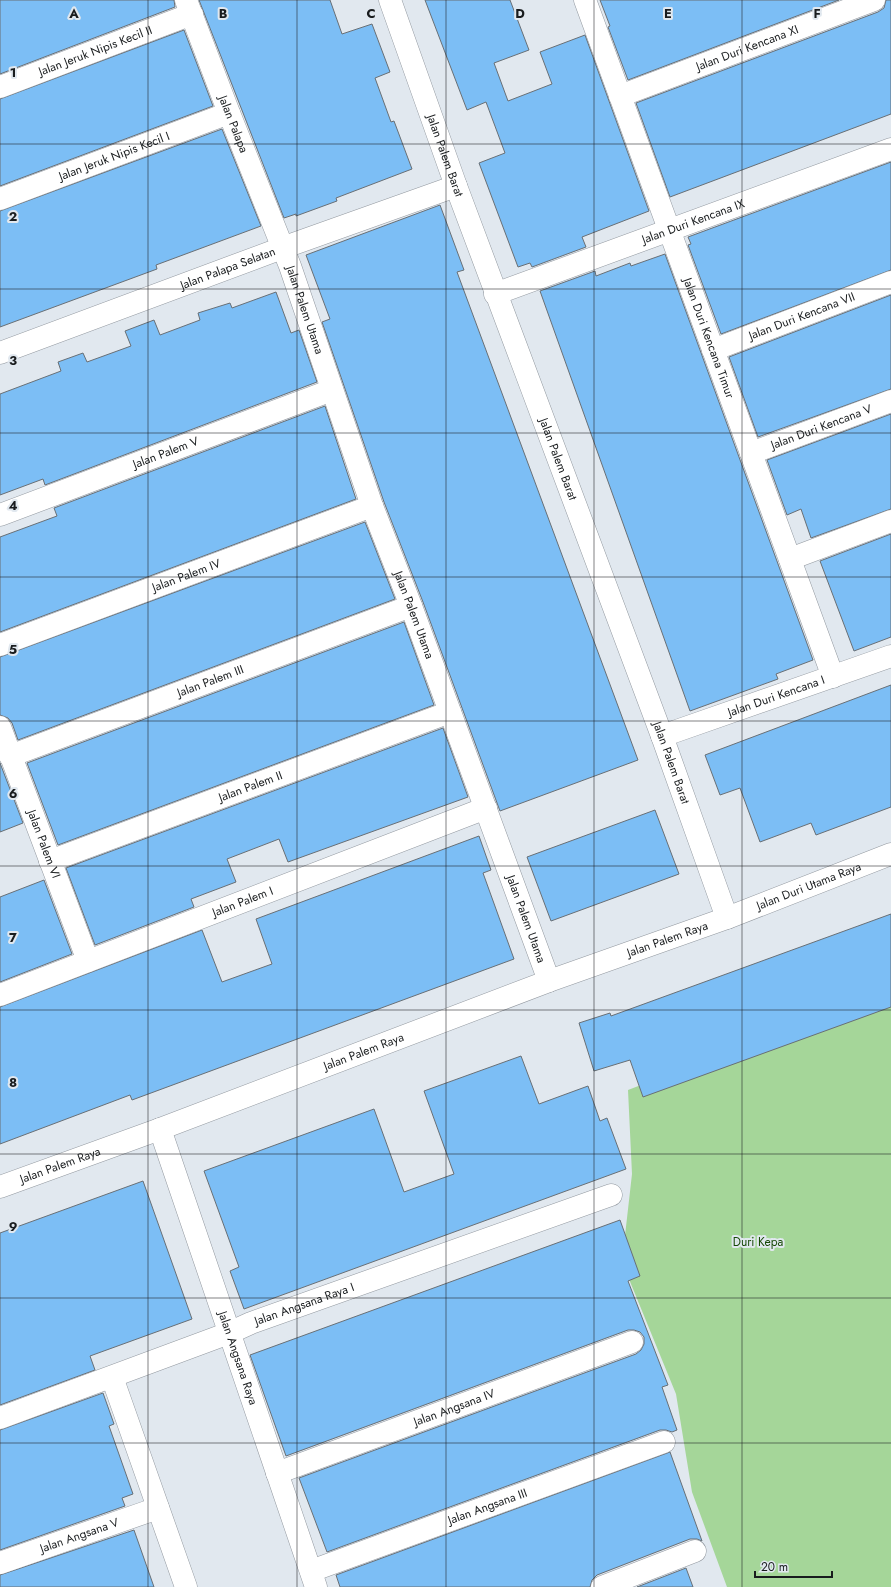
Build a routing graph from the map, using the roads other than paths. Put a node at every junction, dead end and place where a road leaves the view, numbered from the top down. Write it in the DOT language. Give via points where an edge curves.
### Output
graph roads {
  1 [pos="390,0"];
  2 [pos="585,0"];
  3 [pos="874,0"];
  4 [pos="189,7"];
  5 [pos="0,87"];
  6 [pos="620,96"];
  7 [pos="229,113"];
  8 [pos="891,149"];
  9 [pos="456,186"];
  10 [pos="0,199"];
  11 [pos="669,230"];
  12 [pos="282,248"];
  13 [pos="891,282"];
  14 [pos="495,294"];
  15 [pos="713,350"];
  16 [pos="0,353"];
  17 [pos="332,390"];
  18 [pos="891,401"];
  19 [pos="751,453"];
  20 [pos="372,506"];
  21 [pos="0,515"];
  22 [pos="891,521"];
  23 [pos="790,559"];
  24 [pos="411,606"];
  25 [pos="0,645"];
  26 [pos="891,656"];
  27 [pos="833,677"];
  28 [pos="450,712"];
  29 [pos="0,727"];
  30 [pos="662,736"];
  31 [pos="10,756"];
  32 [pos="486,808"];
  33 [pos="891,854"];
  34 [pos="50,861"];
  35 [pos="727,918"];
  36 [pos="88,961"];
  37 [pos="549,981"];
  38 [pos="0,995"];
  39 [pos="160,1129"];
  40 [pos="0,1187"];
  41 [pos="611,1194"];
  42 [pos="229,1333"];
  43 [pos="632,1342"];
  44 [pos="112,1377"];
  45 [pos="0,1418"];
  46 [pos="664,1442"];
  47 [pos="277,1472"];
  48 [pos="158,1508"];
  49 [pos="695,1551"];
  50 [pos="0,1563"];
  51 [pos="313,1579"];
  52 [pos="186,1587"];
  53 [pos="602,1587"];
  1 -- 9 [label="street, Jalan Palem Barat"];
  2 -- 6 [label="street, Jalan Duri Kencana Timur"];
  3 -- 6 [label="street, Jalan Duri Kencana XI"];
  4 -- 5 [label="street, Jalan Jeruk Nipis Kecil II"];
  4 -- 7 [label="street, Jalan Palapa"];
  6 -- 11 [label="street, Jalan Duri Kencana Timur"];
  7 -- 10 [label="street, Jalan Jeruk Nipis Kecil I"];
  7 -- 12 [label="street, Jalan Palapa"];
  8 -- 11 [label="street, Jalan Duri Kencana IX"];
  9 -- 12 [label="street, Jalan Palapa Selatan"];
  9 -- 14 [label="street, Jalan Palem Barat"];
  11 -- 14 [label="street, Jalan Duri Kencana IX"];
  11 -- 15 [label="street, Jalan Duri Kencana Timur"];
  12 -- 16 [label="street, Jalan Palapa Selatan"];
  12 -- 17 [label="street, Jalan Palem Utama"];
  13 -- 15 [label="street, Jalan Duri Kencana VII"];
  14 -- 30 [label="street, Jalan Palem Barat"];
  15 -- 19 [label="street, Jalan Duri Kencana Timur"];
  17 -- 20 [label="street, Jalan Palem Utama"];
  17 -- 21 [label="street, Jalan Palem V"];
  18 -- 19 [label="street, Jalan Duri Kencana V"];
  19 -- 23 [label="street, Jalan Duri Kencana Timur"];
  20 -- 24 [label="street, Jalan Palem Utama"];
  20 -- 25 [label="street, Jalan Palem IV"];
  22 -- 23 [label="street"];
  23 -- 27 [label="street, Jalan Duri Kencana Timur"];
  24 -- 28 [label="street, Jalan Palem Utama"];
  24 -- 31 [label="street, Jalan Palem III"];
  26 -- 27 [label="street, Jalan Duri Kencana I"];
  27 -- 30 [label="street, Jalan Duri Kencana I"];
  28 -- 32 [label="street, Jalan Palem Utama"];
  28 -- 34 [label="street, Jalan Palem II"];
  29 -- 31 [label="street, Jalan Palem VI"];
  30 -- 35 [label="street, Jalan Palem Barat"];
  31 -- 34 [label="street, Jalan Palem VI"];
  32 -- 36 [label="street, Jalan Palem I"];
  32 -- 37 [label="street, Jalan Palem Utama"];
  33 -- 35 [label="street, Jalan Duri Utama Raya"];
  34 -- 36 [label="street, Jalan Palem VI"];
  35 -- 37 [label="street, Jalan Palem Raya"];
  36 -- 38 [label="street, Jalan Palem I"];
  37 -- 39 [label="street, Jalan Palem Raya"];
  39 -- 40 [label="street, Jalan Palem Raya"];
  39 -- 42 [label="street, Jalan Angsana Raya"];
  41 -- 42 [label="street, Jalan Angsana Raya I"];
  42 -- 44 [label="street, Jalan Angsana Raya I"];
  42 -- 47 [label="street, Jalan Angsana Raya"];
  43 -- 47 [label="street, Jalan Angsana IV"];
  44 -- 45 [label="street, Jalan Angsana Raya I"];
  44 -- 48 [label="street"];
  46 -- 51 [label="street, Jalan Angsana III"];
  47 -- 51 [label="street, Jalan Angsana Raya"];
  48 -- 50 [label="street, Jalan Angsana V"];
  48 -- 52 [label="street"];
  49 -- 53 [label="street"];
}
